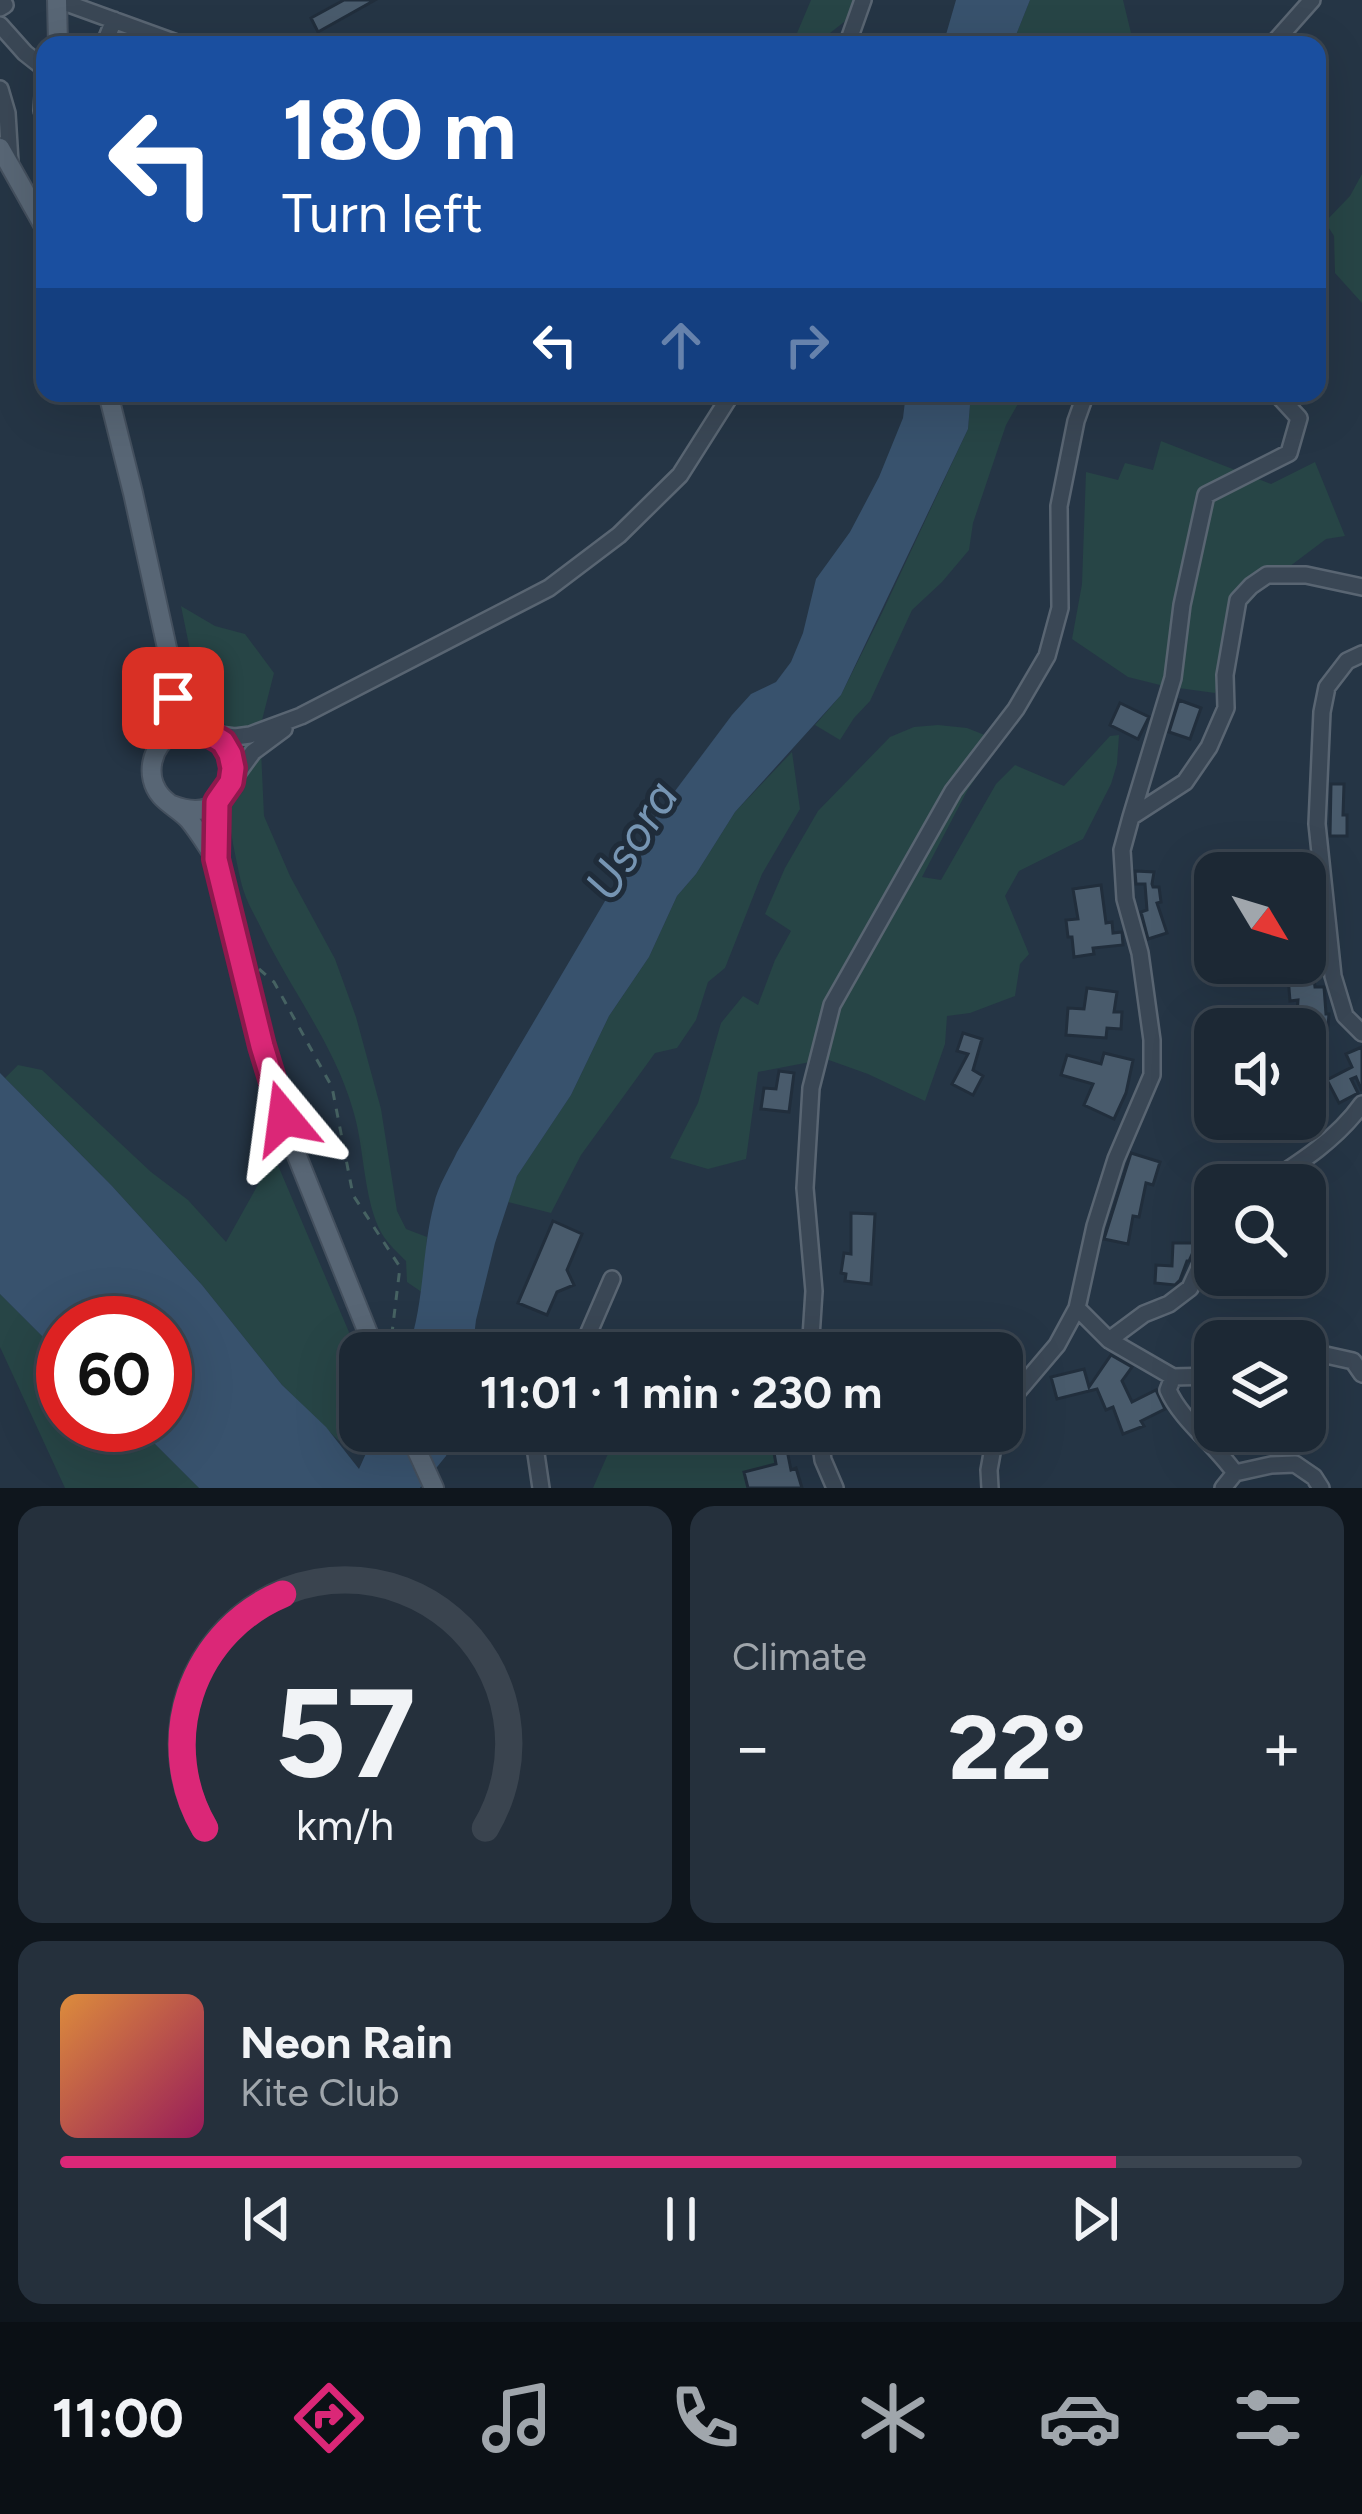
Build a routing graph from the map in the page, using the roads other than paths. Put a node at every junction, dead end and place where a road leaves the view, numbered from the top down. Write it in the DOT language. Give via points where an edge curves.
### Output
graph roads {
  1 [pos="57,0"];
  2 [pos="863,0"];
  3 [pos="1312,0"];
  4 [pos="114,20"];
  5 [pos="0,25"];
  6 [pos="56,36"];
  7 [pos="108,36"];
  8 [pos="158,36"];
  9 [pos="850,36"];
  10 [pos="1280,36"];
  11 [pos="36,60"];
  12 [pos="0,89"];
  13 [pos="5,156"];
  14 [pos="36,212"];
  15 [pos="114,402"];
  16 [pos="726,402"];
  17 [pos="1083,402"];
  18 [pos="1284,402"];
  19 [pos="1362,587"];
  20 [pos="1362,654"];
  21 [pos="174,680"];
  22 [pos="301,716"];
  23 [pos="207,732"];
  24 [pos="170,735"];
  25 [pos="231,782"];
  26 [pos="217,802"];
  27 [pos="172,805"];
  28 [pos="1131,817"];
  29 [pos="216,859"];
  30 [pos="1362,1033"];
  31 [pos="1362,1103"];
  32 [pos="1295,1164"];
  33 [pos="612,1279"];
  34 [pos="1194,1279"];
  35 [pos="1077,1308"];
  36 [pos="368,1332"];
  37 [pos="589,1332"];
  38 [pos="811,1332"];
  39 [pos="1108,1340"];
  40 [pos="1326,1355"];
  41 [pos="1359,1363"];
  42 [pos="1194,1376"];
  43 [pos="1173,1377"];
  44 [pos="1023,1385"];
  45 [pos="418,1452"];
  46 [pos="536,1452"];
  47 [pos="822,1452"];
  48 [pos="992,1452"];
  49 [pos="1234,1473"];
  50 [pos="434,1488"];
  51 [pos="541,1488"];
  52 [pos="835,1488"];
  53 [pos="989,1488"];
  54 [pos="1223,1488"];
  55 [pos="1321,1488"];
  1 -- 4 [label="street"];
  1 -- 6 [label="main road"];
  2 -- 9 [label="street"];
  3 -- 10 [label="street"];
  4 -- 7 [label="street"];
  4 -- 8 [label="street"];
  5 -- 11 [label="street"];
  12 -- 13 [label="street"];
  13 -- 14 [label="main road"];
  15 -- 21 [label="main road"];
  16 -- 22 [label="street" via="680,475 620,536 549,588"];
  17 -- 38 [label="street" via="1059,506 1060,608 1047,656 953,791 832,1005 811,1088 807,1148"];
  18 -- 28 [label="street" via="1299,418 1289,453 1206,495 1173,678"];
  19 -- 28 [label="street" via="1306,575 1267,575 1251,586 1238,600 1226,708 1209,747 1186,782"];
  20 -- 30 [label="street" via="1327,687 1317,824 1333,976 1345,1016"];
  21 -- 23 [label="main road"];
  21 -- 24 [label="main road"];
  22 -- 23 [label="street" via="250,735"];
  22 -- 25 [label="street" via="254,752"];
  23 -- 24 [label="main road"];
  23 -- 25 [label="main road" via="230,754"];
  24 -- 27 [label="main road" via="155,752 152,776"];
  25 -- 26 [label="main road"];
  26 -- 27 [label="main road" via="192,810"];
  26 -- 29 [label="main road"];
  27 -- 29 [label="main road"];
  28 -- 35 [label="street" via="1122,850 1125,899 1141,953 1152,1075 1116,1159"];
  29 -- 36 [label="main road" via="297,1156"];
  31 -- 32 [label="street" via="1348,1124"];
  33 -- 37 [label="street"];
  34 -- 39 [label="street"];
  35 -- 39 [label="street"];
  35 -- 44 [label="street"];
  39 -- 43 [label="street"];
  40 -- 41 [label="street"];
  42 -- 43 [label="street"];
  43 -- 49 [label="street" via="1174,1406"];
  45 -- 50 [label="main road"];
  46 -- 51 [label="street"];
  47 -- 52 [label="street"];
  48 -- 53 [label="street"];
  49 -- 54 [label="street"];
  49 -- 55 [label="street" via="1295,1464"];
}
